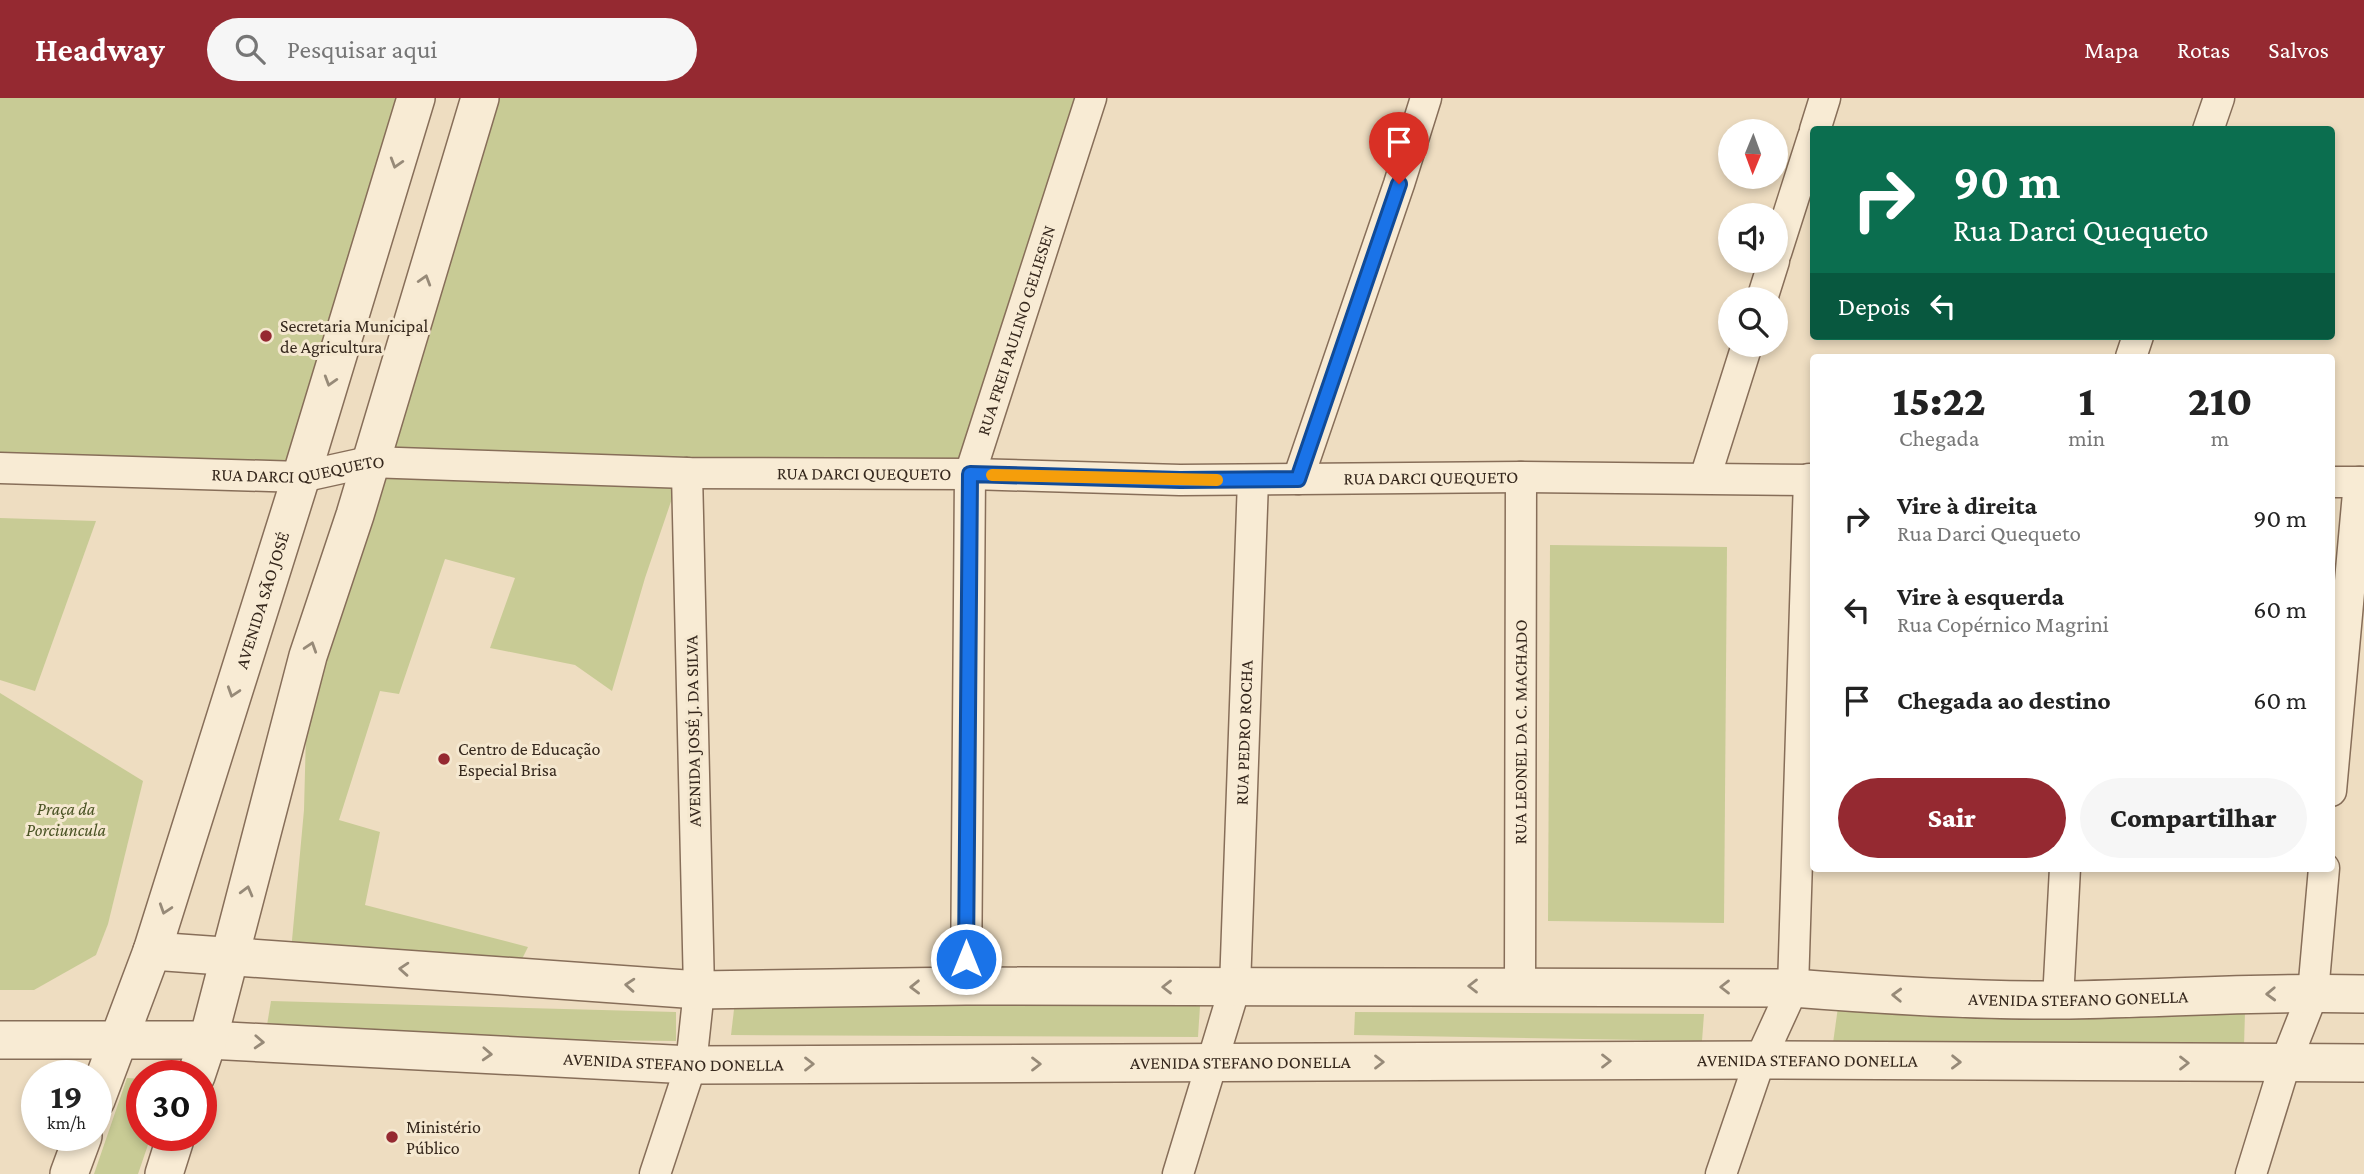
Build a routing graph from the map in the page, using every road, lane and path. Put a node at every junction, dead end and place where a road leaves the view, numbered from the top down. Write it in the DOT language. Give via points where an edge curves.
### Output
graph roads {
  1 [pos="416,98"];
  2 [pos="480,98"];
  3 [pos="1091,98"];
  4 [pos="1426,98"];
  5 [pos="1825,98"];
  6 [pos="2219,98"];
  7 [pos="1816,126"];
  8 [pos="2209,126"];
  9 [pos="1810,145"];
  10 [pos="1788,215"];
  11 [pos="1743,357"];
  12 [pos="369,462"];
  13 [pos="0,468"];
  14 [pos="687,473"];
  15 [pos="970,474"];
  16 [pos="301,477"];
  17 [pos="1521,477"];
  18 [pos="1705,478"];
  19 [pos="1298,479"];
  20 [pos="1253,480"];
  21 [pos="1810,480"];
  22 [pos="2351,482"];
  23 [pos="1810,508"];
  24 [pos="2335,729"];
  25 [pos="2066,872"];
  26 [pos="2324,872"];
  27 [pos="152,951"];
  28 [pos="230,957"];
  29 [pos="965,986"];
  30 [pos="1520,986"];
  31 [pos="1235,987"];
  32 [pos="1793,988"];
  33 [pos="699,990"];
  34 [pos="2313,993"];
  35 [pos="2364,994"];
  36 [pos="2058,1000"];
  37 [pos="0,1040"];
  38 [pos="208,1040"];
  39 [pos="118,1041"];
  40 [pos="111,1060"];
  41 [pos="201,1060"];
  42 [pos="1760,1060"];
  43 [pos="1213,1063"];
  44 [pos="2364,1063"];
  45 [pos="2285,1064"];
  46 [pos="691,1065"];
  47 [pos="77,1151"];
  48 [pos="171,1151"];
  49 [pos="69,1174"];
  50 [pos="164,1174"];
  51 [pos="655,1174"];
  52 [pos="1178,1174"];
  53 [pos="1721,1174"];
  54 [pos="2251,1174"];
  1 -- 16 [label="street, AVENIDA SÃO JOSÉ, one-way"];
  12 -- 2 [label="street, one-way"];
  3 -- 15 [label="street, RUA FREI PAULINO GELIESEN"];
  4 -- 19 [label="street"];
  5 -- 7 [label="street"];
  6 -- 8 [label="street"];
  9 -- 10 [label="street"];
  11 -- 18 [label="street"];
  12 -- 14 [label="street, RUA DARCI QUEQUETO"];
  12 -- 16 [label="street, RUA DARCI QUEQUETO"];
  28 -- 12 [label="street, one-way" via="308,656"];
  13 -- 16 [label="street, RUA DARCI QUEQUETO"];
  14 -- 15 [label="street, RUA DARCI QUEQUETO"];
  14 -- 33 [label="street, AVENIDA JOSÉ J. DA SILVA"];
  15 -- 20 [label="street, RUA DARCI QUEQUETO"];
  15 -- 29 [label="street, RUA FREI PAULINO GELIESEN"];
  16 -- 27 [label="street, AVENIDA SÃO JOSÉ, one-way"];
  17 -- 18 [label="street, RUA DARCI QUEQUETO"];
  17 -- 19 [label="street, RUA DARCI QUEQUETO"];
  17 -- 30 [label="street, RUA LEONEL DA C. MACHADO"];
  18 -- 21 [label="street, RUA DARCI QUEQUETO"];
  19 -- 20 [label="street, RUA DARCI QUEQUETO"];
  20 -- 31 [label="street, RUA PEDRO ROCHA"];
  22 -- 24 [label="street"];
  23 -- 32 [label="street"];
  25 -- 36 [label="street"];
  26 -- 34 [label="street"];
  27 -- 28 [label="street"];
  27 -- 39 [label="street, AVENIDA SÃO JOSÉ"];
  33 -- 28 [label="street, one-way"];
  28 -- 38 [label="street"];
  31 -- 29 [label="street, one-way"];
  29 -- 33 [label="street, one-way"];
  30 -- 31 [label="street, one-way"];
  32 -- 30 [label="street, one-way"];
  31 -- 43 [label="street, RUA PEDRO ROCHA"];
  36 -- 32 [label="street, AVENIDA STEFANO GONELLA, one-way"];
  32 -- 42 [label="street"];
  33 -- 46 [label="street, AVENIDA JOSÉ J. DA SILVA"];
  34 -- 35 [label="street, AVENIDA STEFANO GONELLA"];
  34 -- 36 [label="street, AVENIDA STEFANO GONELLA, one-way"];
  34 -- 45 [label="street"];
  37 -- 39 [label="street, AVENIDA STEFANO DONELLA"];
  38 -- 39 [label="street, AVENIDA STEFANO DONELLA"];
  38 -- 41 [label="street"];
  38 -- 46 [label="street, AVENIDA STEFANO DONELLA, one-way"];
  39 -- 40 [label="street, AVENIDA SÃO JOSÉ"];
  43 -- 42 [label="street, AVENIDA STEFANO DONELLA, one-way"];
  42 -- 45 [label="street, AVENIDA STEFANO DONELLA, one-way"];
  42 -- 53 [label="street"];
  46 -- 43 [label="street, AVENIDA STEFANO DONELLA, one-way"];
  43 -- 52 [label="street, RUA PEDRO ROCHA"];
  44 -- 45 [label="street, AVENIDA STEFANO DONELLA"];
  45 -- 54 [label="street"];
  46 -- 51 [label="street, AVENIDA JOSÉ J. DA SILVA"];
  47 -- 49 [label="street"];
  48 -- 50 [label="street"];
}
